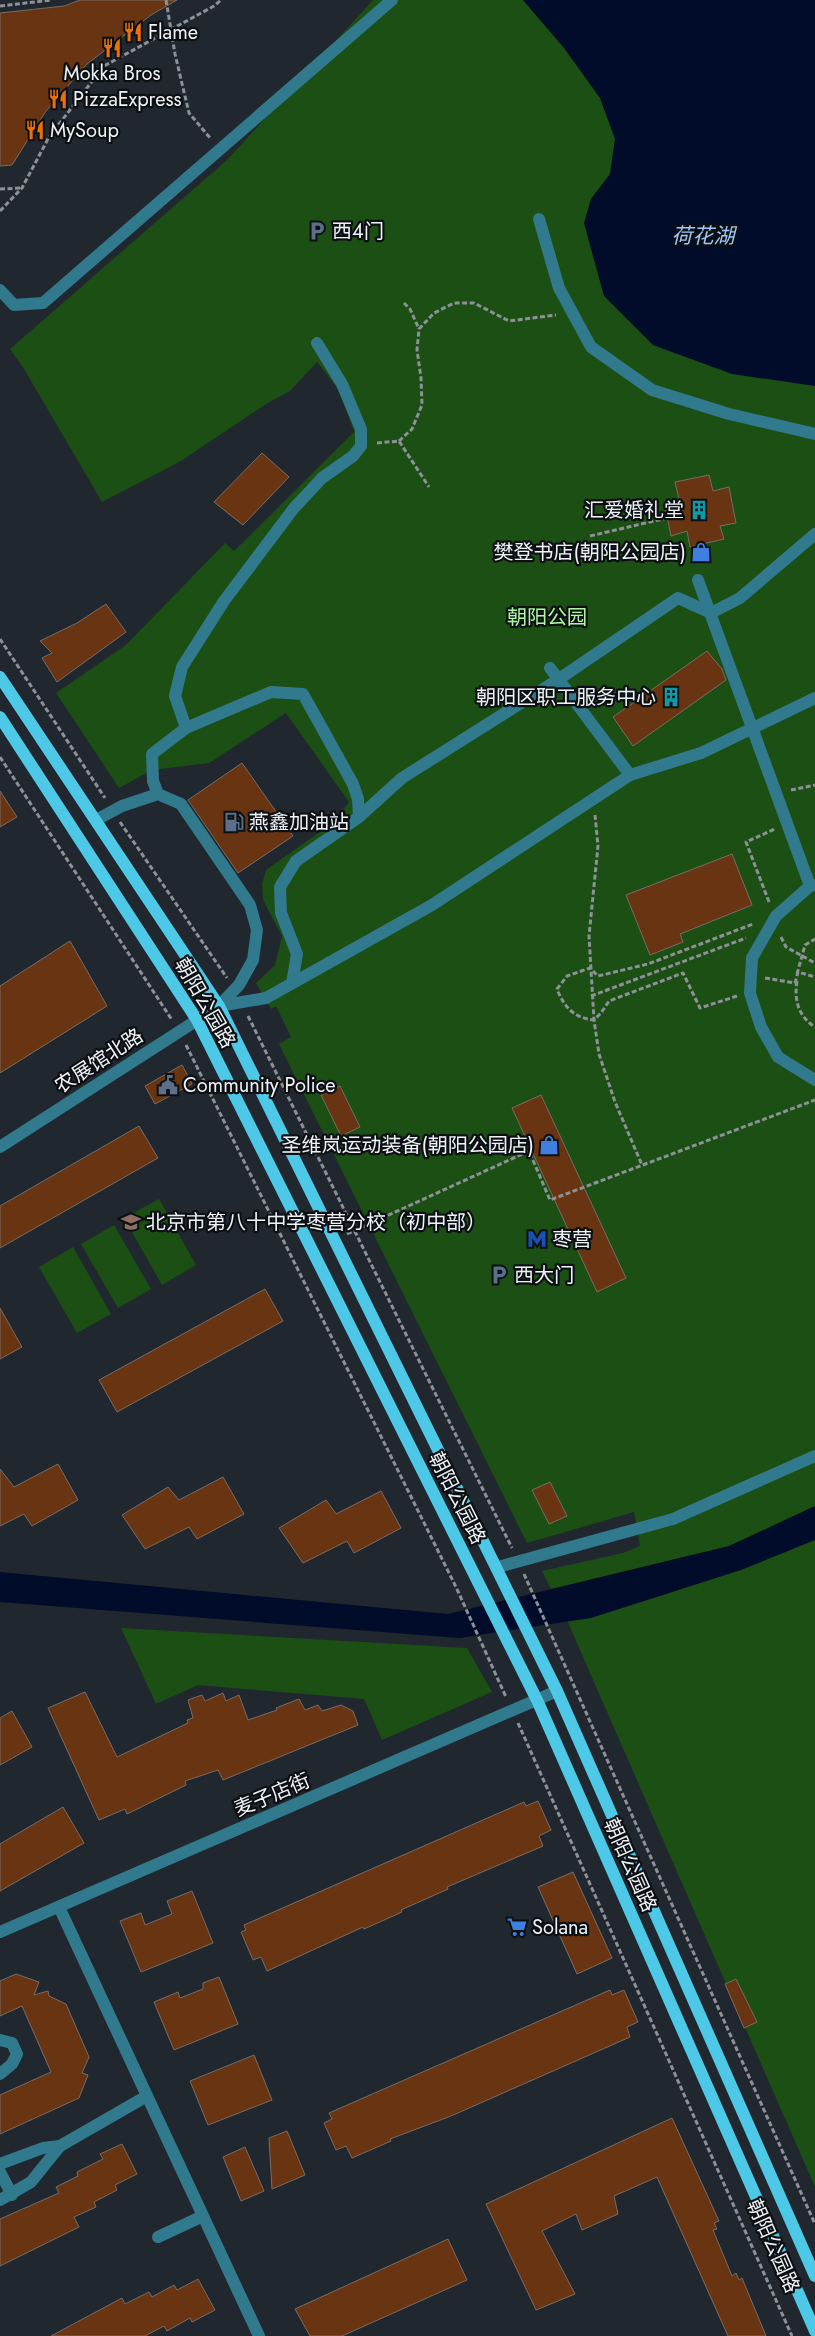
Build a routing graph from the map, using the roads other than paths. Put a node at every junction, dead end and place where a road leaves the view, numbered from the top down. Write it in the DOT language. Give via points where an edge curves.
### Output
graph roads {
  1 [pos="392,0"];
  2 [pos="540,219"];
  3 [pos="0,290"];
  4 [pos="317,342"];
  5 [pos="815,434"];
  6 [pos="815,534"];
  7 [pos="698,580"];
  8 [pos="711,613"];
  9 [pos="550,668"];
  10 [pos="0,677"];
  11 [pos="559,679"];
  12 [pos="815,698"];
  13 [pos="0,717"];
  14 [pos="186,728"];
  15 [pos="752,728"];
  16 [pos="630,776"];
  17 [pos="158,794"];
  18 [pos="359,817"];
  19 [pos="96,820"];
  20 [pos="813,886"];
  21 [pos="292,983"];
  22 [pos="219,1006"];
  23 [pos="197,1020"];
  24 [pos="815,1080"];
  25 [pos="0,1147"];
  26 [pos="815,1456"];
  27 [pos="500,1572"];
  28 [pos="557,1691"];
  29 [pos="537,1700"];
  30 [pos="59,1907"];
  31 [pos="0,1932"];
  32 [pos="0,2040"];
  33 [pos="0,2074"];
  34 [pos="147,2096"];
  35 [pos="60,2146"];
  36 [pos="0,2164"];
  37 [pos="0,2172"];
  38 [pos="12,2195"];
  39 [pos="0,2200"];
  40 [pos="203,2216"];
  41 [pos="158,2237"];
  42 [pos="815,2276"];
  43 [pos="815,2331"];
  44 [pos="259,2336"];
  1 -- 3 [label="street" via="44,303 14,305"];
  2 -- 5 [label="street" via="559,288 591,346 652,390 729,414"];
  4 -- 14 [label="street" via="342,384 361,428 361,446 353,456 322,478 294,508 224,601 182,667 175,696"];
  6 -- 8 [label="street" via="740,598"];
  7 -- 8 [label="street"];
  8 -- 11 [label="street" via="678,598"];
  8 -- 15 [label="street"];
  9 -- 11 [label="street"];
  10 -- 19 [label="main road, 朝阳公园路"];
  11 -- 16 [label="street"];
  11 -- 18 [label="street" via="402,778"];
  12 -- 15 [label="street"];
  13 -- 23 [label="main road, 朝阳公园路"];
  14 -- 17 [label="street" via="152,754 153,781"];
  14 -- 18 [label="street" via="271,692 303,694 352,784 358,799"];
  15 -- 16 [label="street" via="701,753"];
  15 -- 20 [label="street"];
  16 -- 21 [label="street" via="432,905"];
  17 -- 19 [label="street" via="122,806"];
  17 -- 22 [label="street" via="181,804 250,906 257,930 253,960 239,985"];
  18 -- 21 [label="street" via="296,861 280,887 281,913 297,954"];
  19 -- 22 [label="main road, 朝阳公园路"];
  20 -- 24 [label="street" via="773,921 752,958 750,993 761,1027 778,1057"];
  21 -- 22 [label="street" via="266,998"];
  22 -- 23 [label="street, 农展馆北路"];
  22 -- 27 [label="main road, 朝阳公园路"];
  23 -- 25 [label="street, 农展馆北路"];
  23 -- 29 [label="main road, 朝阳公园路"];
  26 -- 27 [label="street" via="673,1519"];
  27 -- 28 [label="main road, 朝阳公园路"];
  28 -- 29 [label="street, 麦子店街"];
  28 -- 42 [label="main road, 朝阳公园路"];
  29 -- 30 [label="street, 麦子店街"];
  29 -- 43 [label="main road, 朝阳公园路"];
  30 -- 31 [label="street, 麦子店街"];
  30 -- 34 [label="street"];
  32 -- 33 [label="street" via="12,2043 17,2054 12,2064"];
  34 -- 35 [label="street"];
  34 -- 40 [label="street"];
  35 -- 36 [label="street" via="43,2148"];
  35 -- 38 [label="street" via="31,2182"];
  37 -- 38 [label="street"];
  38 -- 39 [label="street"];
  40 -- 41 [label="street"];
  40 -- 44 [label="street"];
}
